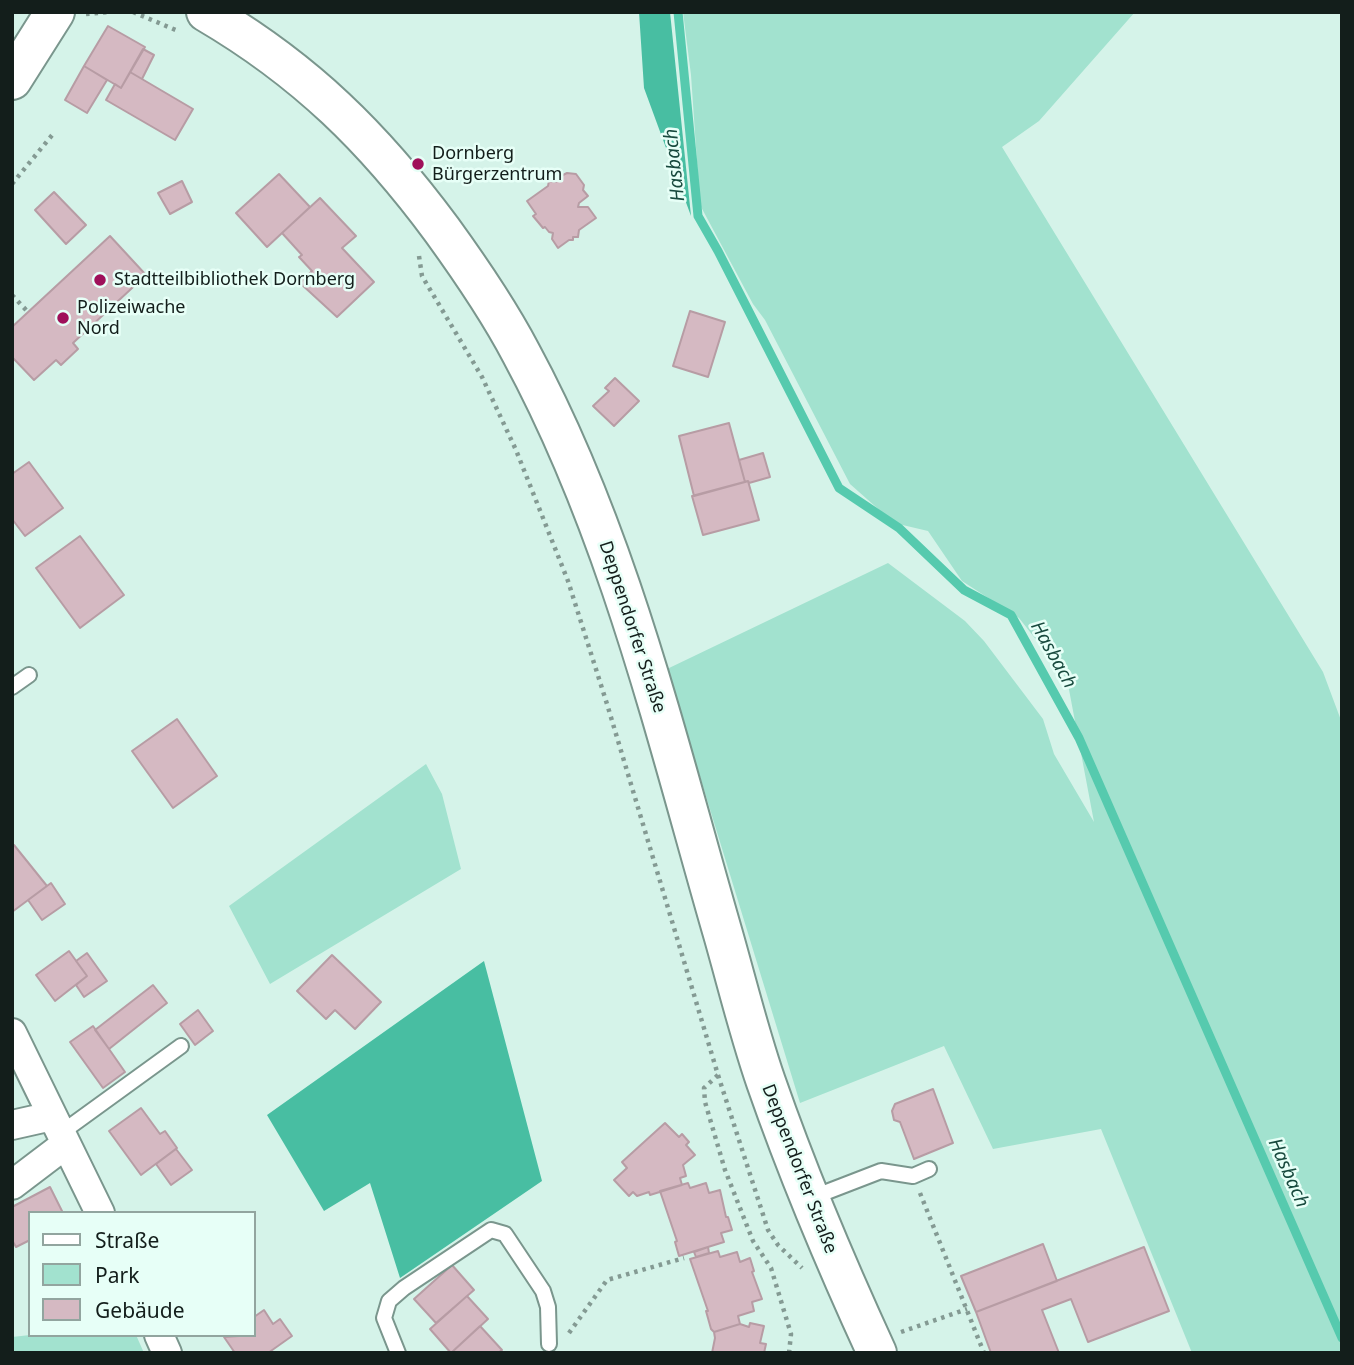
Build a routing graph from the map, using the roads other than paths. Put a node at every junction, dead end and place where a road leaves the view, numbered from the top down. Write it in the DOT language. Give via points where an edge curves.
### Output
graph roads {
  1 [pos="55,12"];
  2 [pos="206,12"];
  3 [pos="12,80"];
  4 [pos="29,675"];
  5 [pos="12,687"];
  6 [pos="12,1033"];
  7 [pos="181,1046"];
  8 [pos="12,1125"];
  9 [pos="60,1131"];
  10 [pos="929,1169"];
  11 [pos="12,1185"];
  12 [pos="810,1199"];
  13 [pos="99,1211"];
  14 [pos="160,1337"];
  15 [pos="549,1344"];
  16 [pos="874,1347"];
  17 [pos="167,1353"];
  18 [pos="398,1353"];
  1 -- 3 [label="street"];
  2 -- 12 [label="street, Deppendorfer Straße" via="269,51 327,98 375,148 480,282 521,352 590,502 623,594 766,1081"];
  4 -- 5 [label="lane"];
  6 -- 9 [label="street"];
  7 -- 9 [label="lane"];
  8 -- 9 [label="street"];
  9 -- 11 [label="street"];
  9 -- 13 [label="street"];
  10 -- 12 [label="lane" via="913,1176 881,1171"];
  12 -- 16 [label="street, Deppendorfer Straße"];
  14 -- 17 [label="street"];
  15 -- 18 [label="lane" via="548,1307 542,1291 505,1234 491,1230 389,1301 384,1318"];
}
